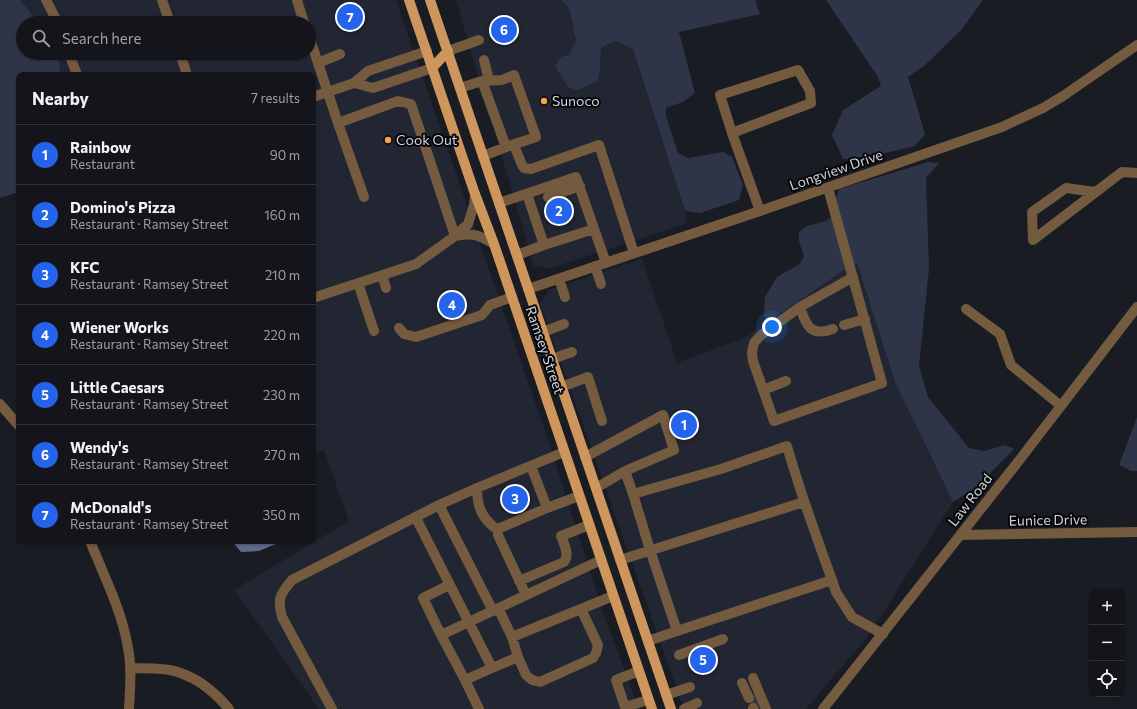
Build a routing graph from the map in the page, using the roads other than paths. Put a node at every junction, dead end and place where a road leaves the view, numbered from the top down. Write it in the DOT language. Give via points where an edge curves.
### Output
graph roads {
  1 [pos="46,0"];
  2 [pos="162,0"];
  3 [pos="297,0"];
  4 [pos="409,0"];
  5 [pos="430,0"];
  6 [pos="54,16"];
  7 [pos="168,16"];
  8 [pos="302,16"];
  9 [pos="479,40"];
  10 [pos="1137,45"];
  11 [pos="426,51"];
  12 [pos="448,51"];
  13 [pos="340,54"];
  14 [pos="316,57"];
  15 [pos="72,60"];
  16 [pos="182,60"];
  17 [pos="484,60"];
  18 [pos="318,63"];
  19 [pos="432,68"];
  20 [pos="76,72"];
  21 [pos="186,72"];
  22 [pos="486,80"];
  23 [pos="354,83"];
  24 [pos="460,88"];
  25 [pos="327,92"];
  26 [pos="316,96"];
  27 [pos="338,122"];
  28 [pos="732,132"];
  29 [pos="510,146"];
  30 [pos="483,156"];
  31 [pos="1137,173"];
  32 [pos="579,183"];
  33 [pos="828,188"];
  34 [pos="1095,192"];
  35 [pos="475,194"];
  36 [pos="364,197"];
  37 [pos="528,198"];
  38 [pos="499,203"];
  39 [pos="760,211"];
  40 [pos="594,229"];
  41 [pos="455,236"];
  42 [pos="494,244"];
  43 [pos="544,245"];
  44 [pos="634,254"];
  45 [pos="517,255"];
  46 [pos="606,263"];
  47 [pos="595,266"];
  48 [pos="382,275"];
  49 [pos="853,278"];
  50 [pos="559,279"];
  51 [pos="358,283"];
  52 [pos="601,284"];
  53 [pos="386,288"];
  54 [pos="528,289"];
  55 [pos="316,297"];
  56 [pos="512,297"];
  57 [pos="565,297"];
  58 [pos="800,307"];
  59 [pos="1137,307"];
  60 [pos="966,309"];
  61 [pos="865,319"];
  62 [pos="564,324"];
  63 [pos="844,325"];
  64 [pos="399,328"];
  65 [pos="833,329"];
  66 [pos="374,331"];
  67 [pos="543,332"];
  68 [pos="572,352"];
  69 [pos="552,359"];
  70 [pos="786,381"];
  71 [pos="562,387"];
  72 [pos="763,390"];
  73 [pos="0,404"];
  74 [pos="1061,406"];
  75 [pos="602,421"];
  76 [pos="16,423"];
  77 [pos="564,452"];
  78 [pos="585,457"];
  79 [pos="531,466"];
  80 [pos="625,471"];
  81 [pos="477,488"];
  82 [pos="596,488"];
  83 [pos="633,494"];
  84 [pos="579,496"];
  85 [pos="804,502"];
  86 [pos="439,505"];
  87 [pos="547,508"];
  88 [pos="416,518"];
  89 [pos="589,525"];
  90 [pos="498,530"];
  91 [pos="1137,532"];
  92 [pos="960,535"];
  93 [pos="91,544"];
  94 [pos="650,550"];
  95 [pos="601,560"];
  96 [pos="620,560"];
  97 [pos="832,580"];
  98 [pos="519,581"];
  99 [pos="449,586"];
  100 [pos="526,595"];
  101 [pos="613,596"];
  102 [pos="495,609"];
  103 [pos="581,609"];
  104 [pos="468,622"];
  105 [pos="677,631"];
  106 [pos="883,634"];
  107 [pos="441,635"];
  108 [pos="512,637"];
  109 [pos="723,639"];
  110 [pos="648,641"];
  111 [pos="679,655"];
  112 [pos="518,657"];
  113 [pos="130,668"];
  114 [pos="492,668"];
  115 [pos="639,671"];
  116 [pos="465,680"];
  117 [pos="690,687"];
  118 [pos="666,695"];
  119 [pos="697,703"];
  120 [pos="650,704"];
  121 [pos="756,705"];
  122 [pos="129,709"];
  123 [pos="229,709"];
  124 [pos="332,709"];
  125 [pos="479,709"];
  126 [pos="671,709"];
  127 [pos="684,709"];
  128 [pos="823,709"];
  1 -- 6 [label="street"];
  2 -- 7 [label="street"];
  3 -- 8 [label="street"];
  4 -- 11 [label="main road, Ramsey Street"];
  5 -- 12 [label="main road, Ramsey Street"];
  9 -- 12 [label="street"];
  10 -- 33 [label="street, Longview Drive" via="1063,96 1020,119 985,134"];
  11 -- 12 [label="main road"];
  11 -- 19 [label="main road, Ramsey Street"];
  11 -- 23 [label="street" via="368,71"];
  12 -- 19 [label="main road"];
  12 -- 24 [label="main road, Ramsey Street"];
  13 -- 18 [label="street"];
  14 -- 18 [label="street"];
  15 -- 20 [label="street"];
  16 -- 21 [label="street"];
  17 -- 22 [label="street"];
  18 -- 25 [label="street"];
  19 -- 23 [label="street" via="373,88"];
  19 -- 35 [label="main road, Ramsey Street"];
  22 -- 24 [label="street"];
  22 -- 29 [label="street"];
  22 -- 29 [label="street" via="502,80 514,76 536,137"];
  23 -- 25 [label="street"];
  24 -- 30 [label="main road, Ramsey Street"];
  25 -- 26 [label="street"];
  25 -- 27 [label="street"];
  27 -- 36 [label="street"];
  27 -- 41 [label="street" via="398,101 411,104"];
  28 -- 28 [label="street" via="811,103 810,91 798,70 720,95"];
  28 -- 39 [label="street"];
  29 -- 30 [label="street"];
  29 -- 44 [label="street" via="524,168 531,169 599,145"];
  30 -- 38 [label="main road, Ramsey Street"];
  31 -- 34 [label="street" via="1122,172"];
  32 -- 37 [label="street"];
  32 -- 37 [label="street" via="576,177"];
  32 -- 40 [label="street"];
  33 -- 39 [label="street, Longview Drive"];
  33 -- 49 [label="street"];
  34 -- 34 [label="street" via="1039,235 1033,240 1032,212 1066,188"];
  35 -- 41 [label="street" via="468,224"];
  35 -- 42 [label="main road, Ramsey Street"];
  37 -- 38 [label="street"];
  37 -- 43 [label="street"];
  38 -- 45 [label="main road, Ramsey Street"];
  39 -- 44 [label="street, Longview Drive"];
  40 -- 43 [label="street"];
  40 -- 46 [label="street"];
  41 -- 42 [label="street" via="480,236"];
  41 -- 48 [label="street" via="416,264"];
  42 -- 56 [label="main road, Ramsey Street"];
  43 -- 45 [label="street"];
  44 -- 46 [label="street, Longview Drive"];
  45 -- 54 [label="main road, Ramsey Street"];
  46 -- 47 [label="street, Longview Drive"];
  47 -- 50 [label="street, Longview Drive"];
  47 -- 52 [label="street"];
  48 -- 51 [label="street"];
  48 -- 53 [label="street"];
  49 -- 58 [label="street"];
  49 -- 61 [label="street"];
  50 -- 54 [label="street, Longview Drive"];
  50 -- 57 [label="street"];
  51 -- 55 [label="street"];
  51 -- 66 [label="street"];
  54 -- 67 [label="main road, Ramsey Street"];
  56 -- 64 [label="street" via="490,305 482,315 416,337 404,334"];
  56 -- 77 [label="main road, Ramsey Street"];
  58 -- 65 [label="street" via="805,323 810,328 818,332"];
  58 -- 72 [label="street" via="754,342 753,361"];
  59 -- 74 [label="street, Law Road"];
  60 -- 74 [label="street" via="1000,334 1011,365"];
  61 -- 63 [label="street"];
  61 -- 72 [label="street" via="882,382 774,421"];
  62 -- 67 [label="street"];
  67 -- 69 [label="main road, Ramsey Street"];
  68 -- 69 [label="street"];
  69 -- 71 [label="main road, Ramsey Street"];
  70 -- 72 [label="street"];
  71 -- 75 [label="street" via="588,377"];
  71 -- 78 [label="main road, Ramsey Street"];
  73 -- 76 [label="street"];
  74 -- 92 [label="street, Law Road"];
  77 -- 79 [label="street"];
  77 -- 84 [label="main road, Ramsey Street"];
  78 -- 80 [label="street" via="663,415 674,450"];
  78 -- 82 [label="main road, Ramsey Street"];
  79 -- 81 [label="street"];
  79 -- 87 [label="street"];
  80 -- 82 [label="street"];
  80 -- 83 [label="street"];
  81 -- 86 [label="street"];
  81 -- 90 [label="street" via="484,517"];
  82 -- 96 [label="main road, Ramsey Street"];
  83 -- 85 [label="street" via="721,469 787,446"];
  83 -- 94 [label="street"];
  84 -- 87 [label="street"];
  84 -- 89 [label="main road, Ramsey Street"];
  85 -- 94 [label="street"];
  85 -- 97 [label="street"];
  86 -- 88 [label="street"];
  86 -- 102 [label="street"];
  87 -- 90 [label="street"];
  88 -- 99 [label="street"];
  88 -- 124 [label="street" via="292,580 282,591 279,605 282,617"];
  89 -- 95 [label="main road, Ramsey Street"];
  89 -- 98 [label="street" via="561,536 567,554 564,562"];
  90 -- 98 [label="street"];
  91 -- 92 [label="street, Eunice Drive"];
  92 -- 106 [label="street, Law Road"];
  93 -- 113 [label="street" via="124,627"];
  94 -- 96 [label="street"];
  94 -- 105 [label="street"];
  95 -- 100 [label="street"];
  95 -- 101 [label="main road, Ramsey Street"];
  96 -- 110 [label="main road, Ramsey Street"];
  97 -- 105 [label="street"];
  97 -- 106 [label="street" via="836,592 852,617"];
  98 -- 100 [label="street"];
  99 -- 104 [label="street"];
  99 -- 107 [label="street" via="423,598"];
  100 -- 102 [label="street"];
  101 -- 103 [label="street"];
  101 -- 115 [label="main road, Ramsey Street"];
  102 -- 104 [label="street"];
  102 -- 108 [label="street"];
  103 -- 108 [label="street"];
  103 -- 112 [label="street" via="598,645 592,658 540,682 526,675"];
  104 -- 107 [label="street"];
  104 -- 114 [label="street"];
  105 -- 110 [label="street"];
  106 -- 128 [label="street, Law Road"];
  107 -- 116 [label="street"];
  108 -- 112 [label="street"];
  109 -- 111 [label="street"];
  110 -- 118 [label="main road, Ramsey Street"];
  112 -- 114 [label="street"];
  113 -- 122 [label="street"];
  113 -- 123 [label="street" via="170,670 193,678"];
  114 -- 116 [label="street"];
  115 -- 120 [label="main road, Ramsey Street"];
  115 -- 120 [label="street" via="616,680 626,707"];
  116 -- 125 [label="street"];
  117 -- 118 [label="street"];
  118 -- 126 [label="main road, Ramsey Street"];
  119 -- 127 [label="street"];
  121 -- 121 [label="street" via="747,680"];
}
